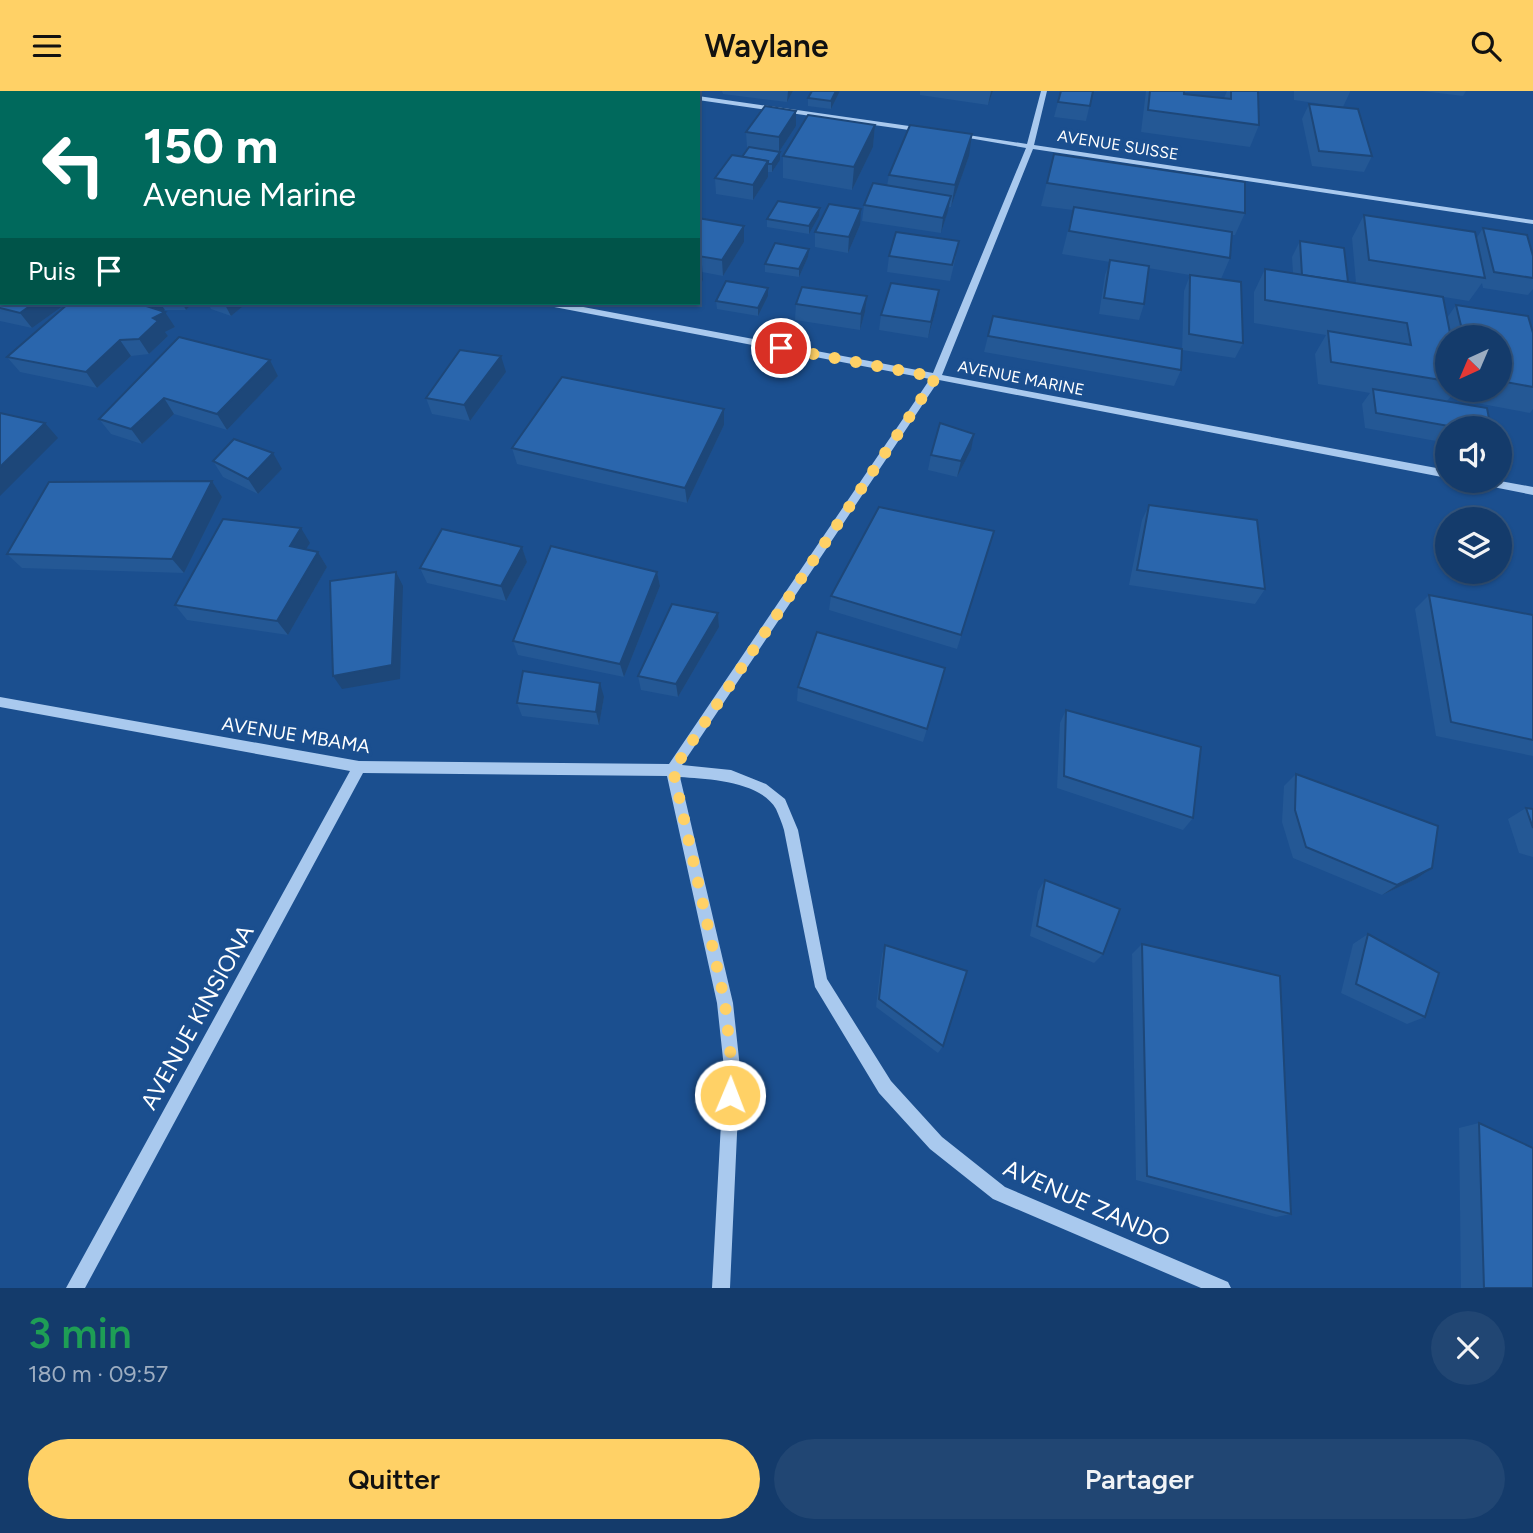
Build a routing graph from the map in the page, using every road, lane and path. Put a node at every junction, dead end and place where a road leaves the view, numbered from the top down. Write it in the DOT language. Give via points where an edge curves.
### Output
graph roads {
  1 [pos="1044,91"];
  2 [pos="700,98"];
  3 [pos="934,132"];
  4 [pos="947,134"];
  5 [pos="1030,146"];
  6 [pos="1533,222"];
  7 [pos="559,305"];
  8 [pos="936,377"];
  9 [pos="1435,472"];
  10 [pos="1512,487"];
  11 [pos="1533,491"];
  12 [pos="0,702"];
  13 [pos="359,768"];
  14 [pos="673,770"];
  15 [pos="75,1288"];
  16 [pos="721,1288"];
  17 [pos="1222,1288"];
  1 -- 5 [label="street"];
  2 -- 3 [label="street"];
  4 -- 5 [label="street, AVENUE SUISSE"];
  5 -- 6 [label="street, AVENUE SUISSE"];
  5 -- 8 [label="street"];
  7 -- 8 [label="street, AVENUE MARINE"];
  8 -- 9 [label="street, AVENUE MARINE"];
  8 -- 14 [label="street"];
  10 -- 11 [label="street"];
  12 -- 13 [label="street, AVENUE MBAMA"];
  13 -- 14 [label="street, AVENUE MBAMA"];
  13 -- 15 [label="street, AVENUE KINSIONA"];
  14 -- 16 [label="street" via="725,1003 730,1055"];
  14 -- 17 [label="street, AVENUE ZANDO" via="731,776 761,788 780,803 791,830 820,982 885,1087 936,1143 999,1193"];
}
